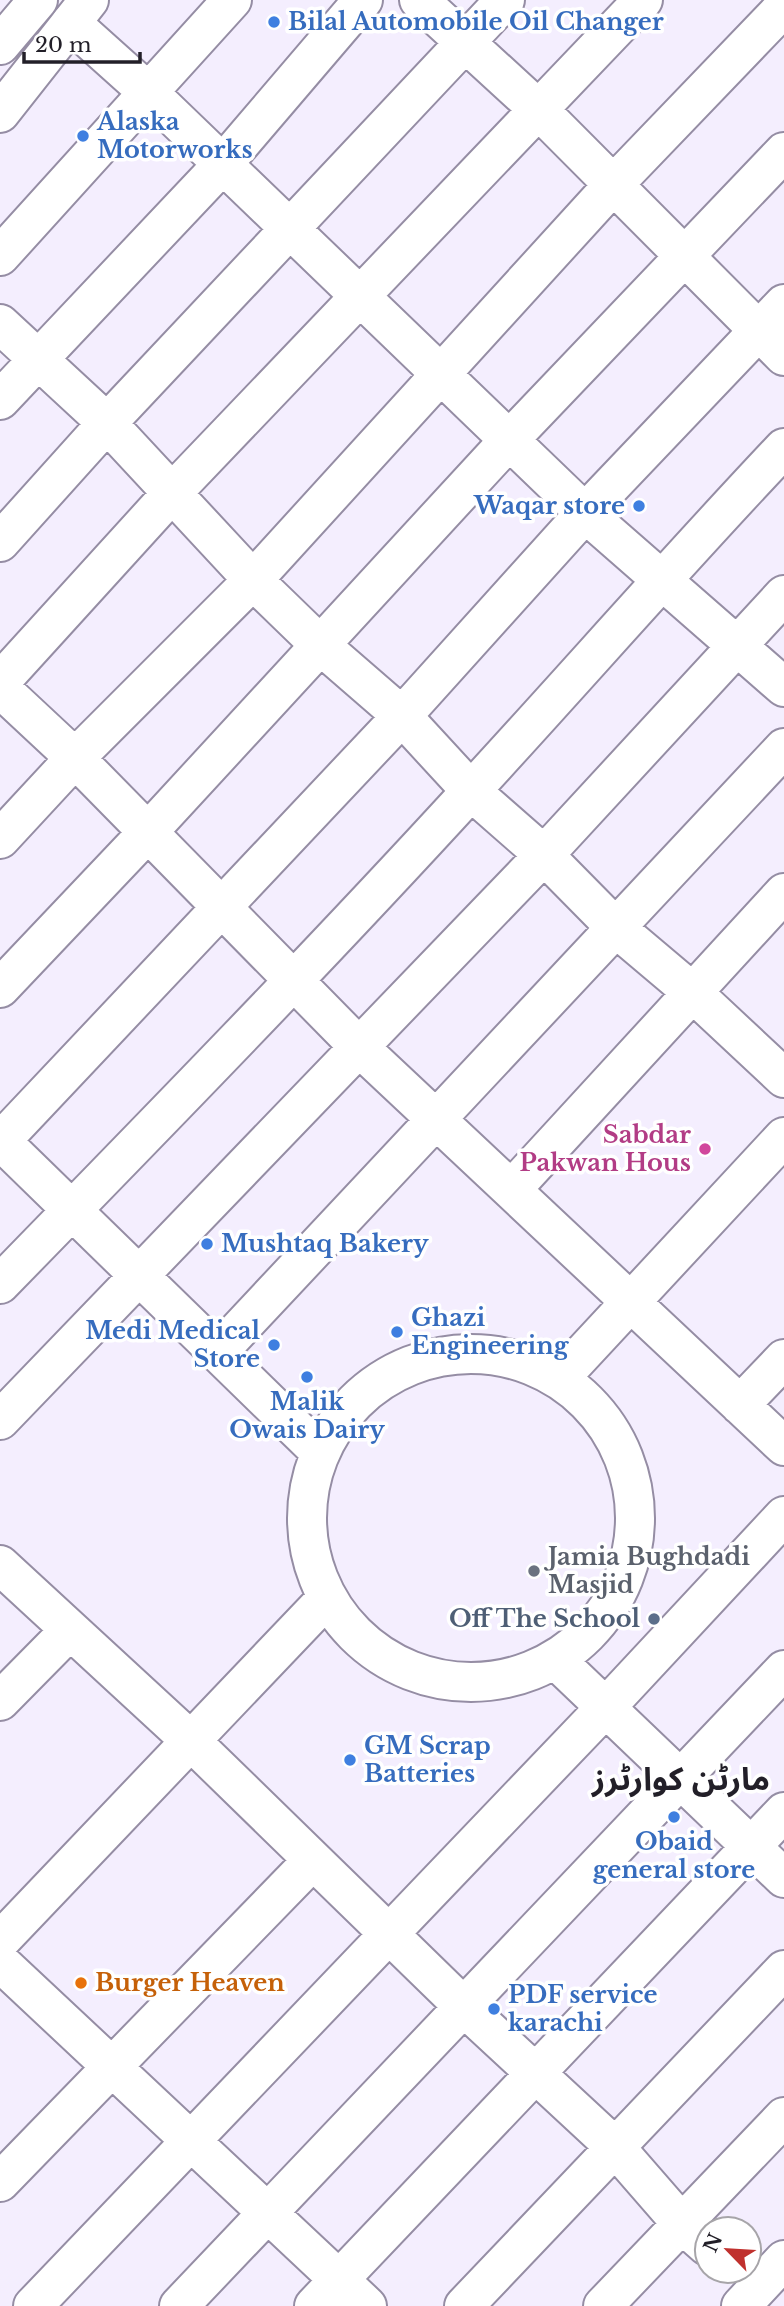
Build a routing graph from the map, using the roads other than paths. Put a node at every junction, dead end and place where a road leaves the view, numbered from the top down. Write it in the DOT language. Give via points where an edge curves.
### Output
graph roads {
  1 [pos="37,0"];
  2 [pos="232,0"];
  3 [pos="363,0"];
  4 [pos="419,0"];
  5 [pos="505,0"];
  6 [pos="643,0"];
  7 [pos="784,7"];
  8 [pos="80,11"];
  9 [pos="464,44"];
  10 [pos="0,46"];
  11 [pos="149,93"];
  12 [pos="539,110"];
  13 [pos="0,113"];
  14 [pos="784,152"];
  15 [pos="222,165"];
  16 [pos="614,184"];
  17 [pos="291,230"];
  18 [pos="0,256"];
  19 [pos="686,257"];
  20 [pos="362,296"];
  21 [pos="784,304"];
  22 [pos="0,324"];
  23 [pos="771,344"];
  24 [pos="40,359"];
  25 [pos="440,375"];
  26 [pos="0,400"];
  27 [pos="107,423"];
  28 [pos="511,438"];
  29 [pos="784,447"];
  30 [pos="171,494"];
  31 [pos="585,513"];
  32 [pos="0,542"];
  33 [pos="660,578"];
  34 [pos="253,580"];
  35 [pos="784,595"];
  36 [pos="319,644"];
  37 [pos="737,645"];
  38 [pos="0,682"];
  39 [pos="784,687"];
  40 [pos="0,688"];
  41 [pos="402,716"];
  42 [pos="784,748"];
  43 [pos="75,758"];
  44 [pos="471,792"];
  45 [pos="148,832"];
  46 [pos="0,839"];
  47 [pos="544,855"];
  48 [pos="784,893"];
  49 [pos="221,907"];
  50 [pos="615,927"];
  51 [pos="293,981"];
  52 [pos="0,988"];
  53 [pos="692,992"];
  54 [pos="359,1047"];
  55 [pos="784,1078"];
  56 [pos="437,1121"];
  57 [pos="784,1137"];
  58 [pos="0,1141"];
  59 [pos="513,1188"];
  60 [pos="72,1210"];
  61 [pos="139,1275"];
  62 [pos="0,1284"];
  63 [pos="631,1302"];
  64 [pos="218,1352"];
  65 [pos="784,1359"];
  66 [pos="560,1378"];
  67 [pos="740,1405"];
  68 [pos="0,1420"];
  69 [pos="784,1446"];
  70 [pos="320,1452"];
  71 [pos="784,1516"];
  72 [pos="0,1565"];
  73 [pos="326,1599"];
  74 [pos="70,1630"];
  75 [pos="556,1660"];
  76 [pos="784,1670"];
  77 [pos="0,1701"];
  78 [pos="606,1707"];
  79 [pos="191,1741"];
  80 [pos="681,1779"];
  81 [pos="784,1812"];
  82 [pos="752,1847"];
  83 [pos="313,1860"];
  84 [pos="784,1878"];
  85 [pos="390,1932"];
  86 [pos="0,1941"];
  87 [pos="0,1962"];
  88 [pos="784,1969"];
  89 [pos="464,2007"];
  90 [pos="112,2067"];
  91 [pos="536,2073"];
  92 [pos="784,2117"];
  93 [pos="191,2141"];
  94 [pos="615,2147"];
  95 [pos="0,2182"];
  96 [pos="268,2213"];
  97 [pos="710,2215"];
  98 [pos="693,2233"];
  99 [pos="693,2237"];
  100 [pos="784,2260"];
  101 [pos="327,2293"];
  102 [pos="751,2293"];
  103 [pos="33,2306"];
  104 [pos="179,2306"];
  105 [pos="367,2306"];
  106 [pos="464,2306"];
  107 [pos="603,2306"];
  1 -- 10 [label="street"];
  2 -- 11 [label="street"];
  3 -- 15 [label="street"];
  4 -- 9 [label="street"];
  5 -- 9 [label="street"];
  6 -- 12 [label="street"];
  7 -- 16 [label="street"];
  8 -- 11 [label="street"];
  8 -- 13 [label="street"];
  9 -- 12 [label="street"];
  9 -- 17 [label="street"];
  11 -- 15 [label="street"];
  11 -- 18 [label="street"];
  12 -- 16 [label="street"];
  12 -- 20 [label="street"];
  14 -- 19 [label="street"];
  15 -- 17 [label="street"];
  15 -- 24 [label="street"];
  16 -- 19 [label="street"];
  16 -- 25 [label="street"];
  17 -- 20 [label="street"];
  17 -- 27 [label="street"];
  19 -- 23 [label="street"];
  19 -- 28 [label="street"];
  20 -- 25 [label="street"];
  20 -- 30 [label="street"];
  21 -- 23 [label="street"];
  22 -- 24 [label="street"];
  23 -- 31 [label="street"];
  24 -- 26 [label="street"];
  24 -- 27 [label="street"];
  25 -- 28 [label="street"];
  25 -- 34 [label="street"];
  27 -- 30 [label="street"];
  27 -- 32 [label="street"];
  28 -- 31 [label="street"];
  28 -- 36 [label="street"];
  29 -- 33 [label="street"];
  30 -- 34 [label="street"];
  30 -- 38 [label="street"];
  31 -- 33 [label="street"];
  31 -- 41 [label="street"];
  33 -- 37 [label="street"];
  33 -- 44 [label="street"];
  34 -- 36 [label="street"];
  34 -- 43 [label="street"];
  35 -- 37 [label="street"];
  36 -- 41 [label="street"];
  36 -- 45 [label="street"];
  37 -- 39 [label="street"];
  37 -- 47 [label="street"];
  40 -- 43 [label="street"];
  41 -- 44 [label="street"];
  41 -- 49 [label="street"];
  42 -- 50 [label="street"];
  43 -- 45 [label="street"];
  43 -- 46 [label="street"];
  44 -- 47 [label="street"];
  44 -- 51 [label="street"];
  45 -- 49 [label="street"];
  45 -- 52 [label="street"];
  47 -- 50 [label="street"];
  47 -- 54 [label="street"];
  48 -- 53 [label="street"];
  49 -- 51 [label="street"];
  49 -- 58 [label="street"];
  50 -- 53 [label="street"];
  50 -- 56 [label="street"];
  51 -- 54 [label="street"];
  51 -- 60 [label="street"];
  53 -- 55 [label="street"];
  53 -- 59 [label="street"];
  54 -- 56 [label="street"];
  54 -- 61 [label="street"];
  56 -- 59 [label="street"];
  56 -- 64 [label="street"];
  57 -- 63 [label="street"];
  58 -- 60 [label="street"];
  59 -- 63 [label="street"];
  60 -- 61 [label="street"];
  60 -- 62 [label="street"];
  61 -- 64 [label="street"];
  61 -- 68 [label="street"];
  63 -- 66 [label="street"];
  63 -- 67 [label="street"];
  64 -- 70 [label="street"];
  65 -- 67 [label="street"];
  66 -- 70 [label="street" via="507,1356 451,1354 397,1371 351,1404"];
  66 -- 75 [label="street" via="601,1415 621,1452 636,1520 626,1575 598,1623"];
  67 -- 69 [label="street"];
  70 -- 73 [label="street" via="307,1501 309,1551"];
  71 -- 78 [label="street"];
  72 -- 74 [label="street"];
  73 -- 75 [label="street" via="359,1640 403,1670 454,1684 507,1680"];
  73 -- 79 [label="street"];
  74 -- 77 [label="street"];
  74 -- 79 [label="street"];
  75 -- 78 [label="street"];
  76 -- 80 [label="street"];
  78 -- 80 [label="street"];
  78 -- 85 [label="street"];
  79 -- 83 [label="street"];
  79 -- 86 [label="street"];
  80 -- 82 [label="street"];
  80 -- 89 [label="street"];
  81 -- 82 [label="street"];
  82 -- 84 [label="street"];
  82 -- 91 [label="street"];
  83 -- 85 [label="street"];
  83 -- 90 [label="street"];
  85 -- 89 [label="street"];
  85 -- 93 [label="street"];
  87 -- 90 [label="street"];
  88 -- 94 [label="street"];
  89 -- 91 [label="street"];
  89 -- 96 [label="street"];
  90 -- 93 [label="street"];
  90 -- 95 [label="street"];
  91 -- 94 [label="street"];
  91 -- 101 [label="street"];
  92 -- 97 [label="street"];
  93 -- 96 [label="street"];
  93 -- 103 [label="street"];
  94 -- 98 [label="street"];
  94 -- 106 [label="street"];
  96 -- 101 [label="street"];
  96 -- 104 [label="street"];
  99 -- 107 [label="street"];
  100 -- 102 [label="street"];
  101 -- 105 [label="street"];
}
